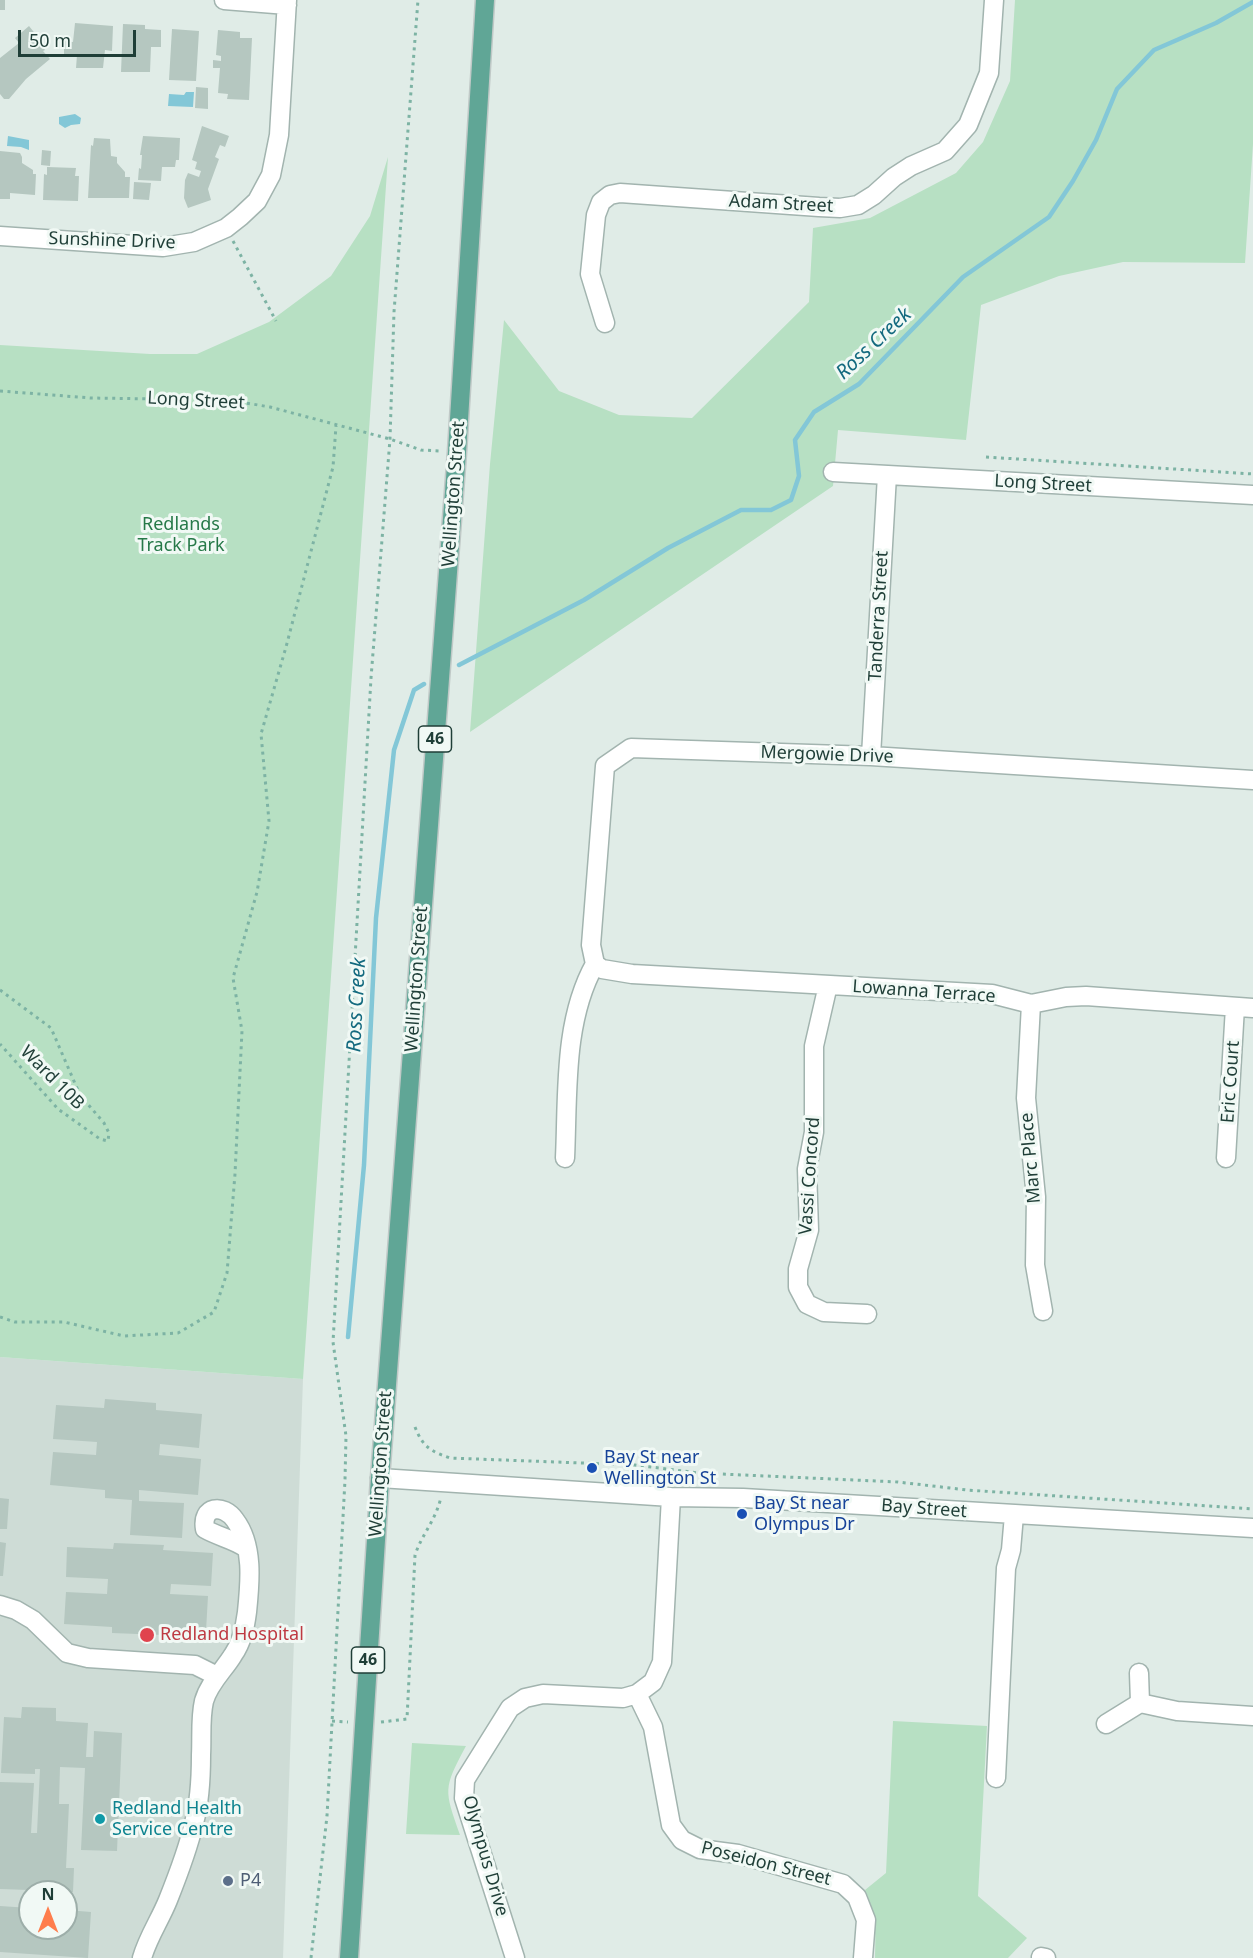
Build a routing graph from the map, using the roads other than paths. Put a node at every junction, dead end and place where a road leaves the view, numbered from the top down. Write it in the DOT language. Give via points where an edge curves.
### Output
graph roads {
  1 [pos="224,0"];
  2 [pos="485,0"];
  3 [pos="993,0"];
  4 [pos="287,2"];
  5 [pos="0,236"];
  6 [pos="605,323"];
  7 [pos="834,472"];
  8 [pos="887,475"];
  9 [pos="1253,495"];
  10 [pos="871,756"];
  11 [pos="1253,780"];
  12 [pos="595,964"];
  13 [pos="828,985"];
  14 [pos="1031,1004"];
  15 [pos="1244,1007"];
  16 [pos="565,1158"];
  17 [pos="1226,1158"];
  18 [pos="1043,1311"];
  19 [pos="867,1314"];
  20 [pos="380,1478"];
  21 [pos="671,1497"];
  22 [pos="1014,1515"];
  23 [pos="1253,1528"];
  24 [pos="246,1548"];
  25 [pos="0,1605"];
  26 [pos="1139,1673"];
  27 [pos="217,1676"];
  28 [pos="637,1694"];
  29 [pos="1140,1703"];
  30 [pos="1253,1716"];
  31 [pos="1106,1724"];
  32 [pos="996,1778"];
  33 [pos="142,1958"];
  34 [pos="349,1958"];
  35 [pos="515,1958"];
  36 [pos="863,1958"];
  1 -- 4 [label="street"];
  2 -- 20 [label="main road, Wellington Street / 46" via="457,452"];
  3 -- 6 [label="street, Adam Street" via="989,73 968,125 945,151 911,166 858,205 840,208 620,194 601,202 596,214 590,274"];
  4 -- 5 [label="street, Sunshine Drive" via="279,135 271,175 257,201 226,228 194,242 163,247"];
  7 -- 8 [label="street, Long Street"];
  8 -- 9 [label="street, Long Street"];
  8 -- 10 [label="street, Tanderra Street"];
  10 -- 11 [label="street, Mergowie Drive"];
  10 -- 12 [label="street, Mergowie Drive" via="631,748 605,766 591,945"];
  12 -- 13 [label="street, Lowanna Terrace" via="602,969 632,974"];
  12 -- 16 [label="street" via="581,996 570,1051"];
  13 -- 14 [label="street, Lowanna Terrace" via="992,994"];
  13 -- 19 [label="street, Vassi Concord" via="814,1047 814,1132 807,1169 809,1230 798,1269 798,1287 807,1304 824,1312"];
  14 -- 15 [label="street, Lowanna Terrace" via="1086,996"];
  14 -- 18 [label="street, Marc Place" via="1026,1098 1036,1197 1035,1265"];
  15 -- 17 [label="street, Eric Court"];
  20 -- 21 [label="street, Bay Street"];
  20 -- 34 [label="main road, Wellington Street / 46"];
  21 -- 22 [label="street, Bay Street"];
  21 -- 28 [label="street" via="662,1662 653,1682"];
  22 -- 23 [label="street, Bay Street"];
  22 -- 32 [label="street" via="1006,1568"];
  24 -- 27 [label="street" via="250,1565 243,1635 234,1655"];
  25 -- 27 [label="street" via="33,1620 67,1653 88,1658 195,1665"];
  26 -- 29 [label="street"];
  27 -- 33 [label="street" via="204,1699 201,1717 195,1822 168,1902"];
  28 -- 35 [label="street, Olympus Drive" via="622,1698 543,1694 525,1698 510,1708 465,1780 464,1798"];
  28 -- 36 [label="street, Poseidon Street" via="653,1726 671,1825 682,1840 700,1849 738,1854 843,1884 857,1897 866,1920"];
  29 -- 30 [label="street" via="1177,1711"];
  29 -- 31 [label="street"];
}
